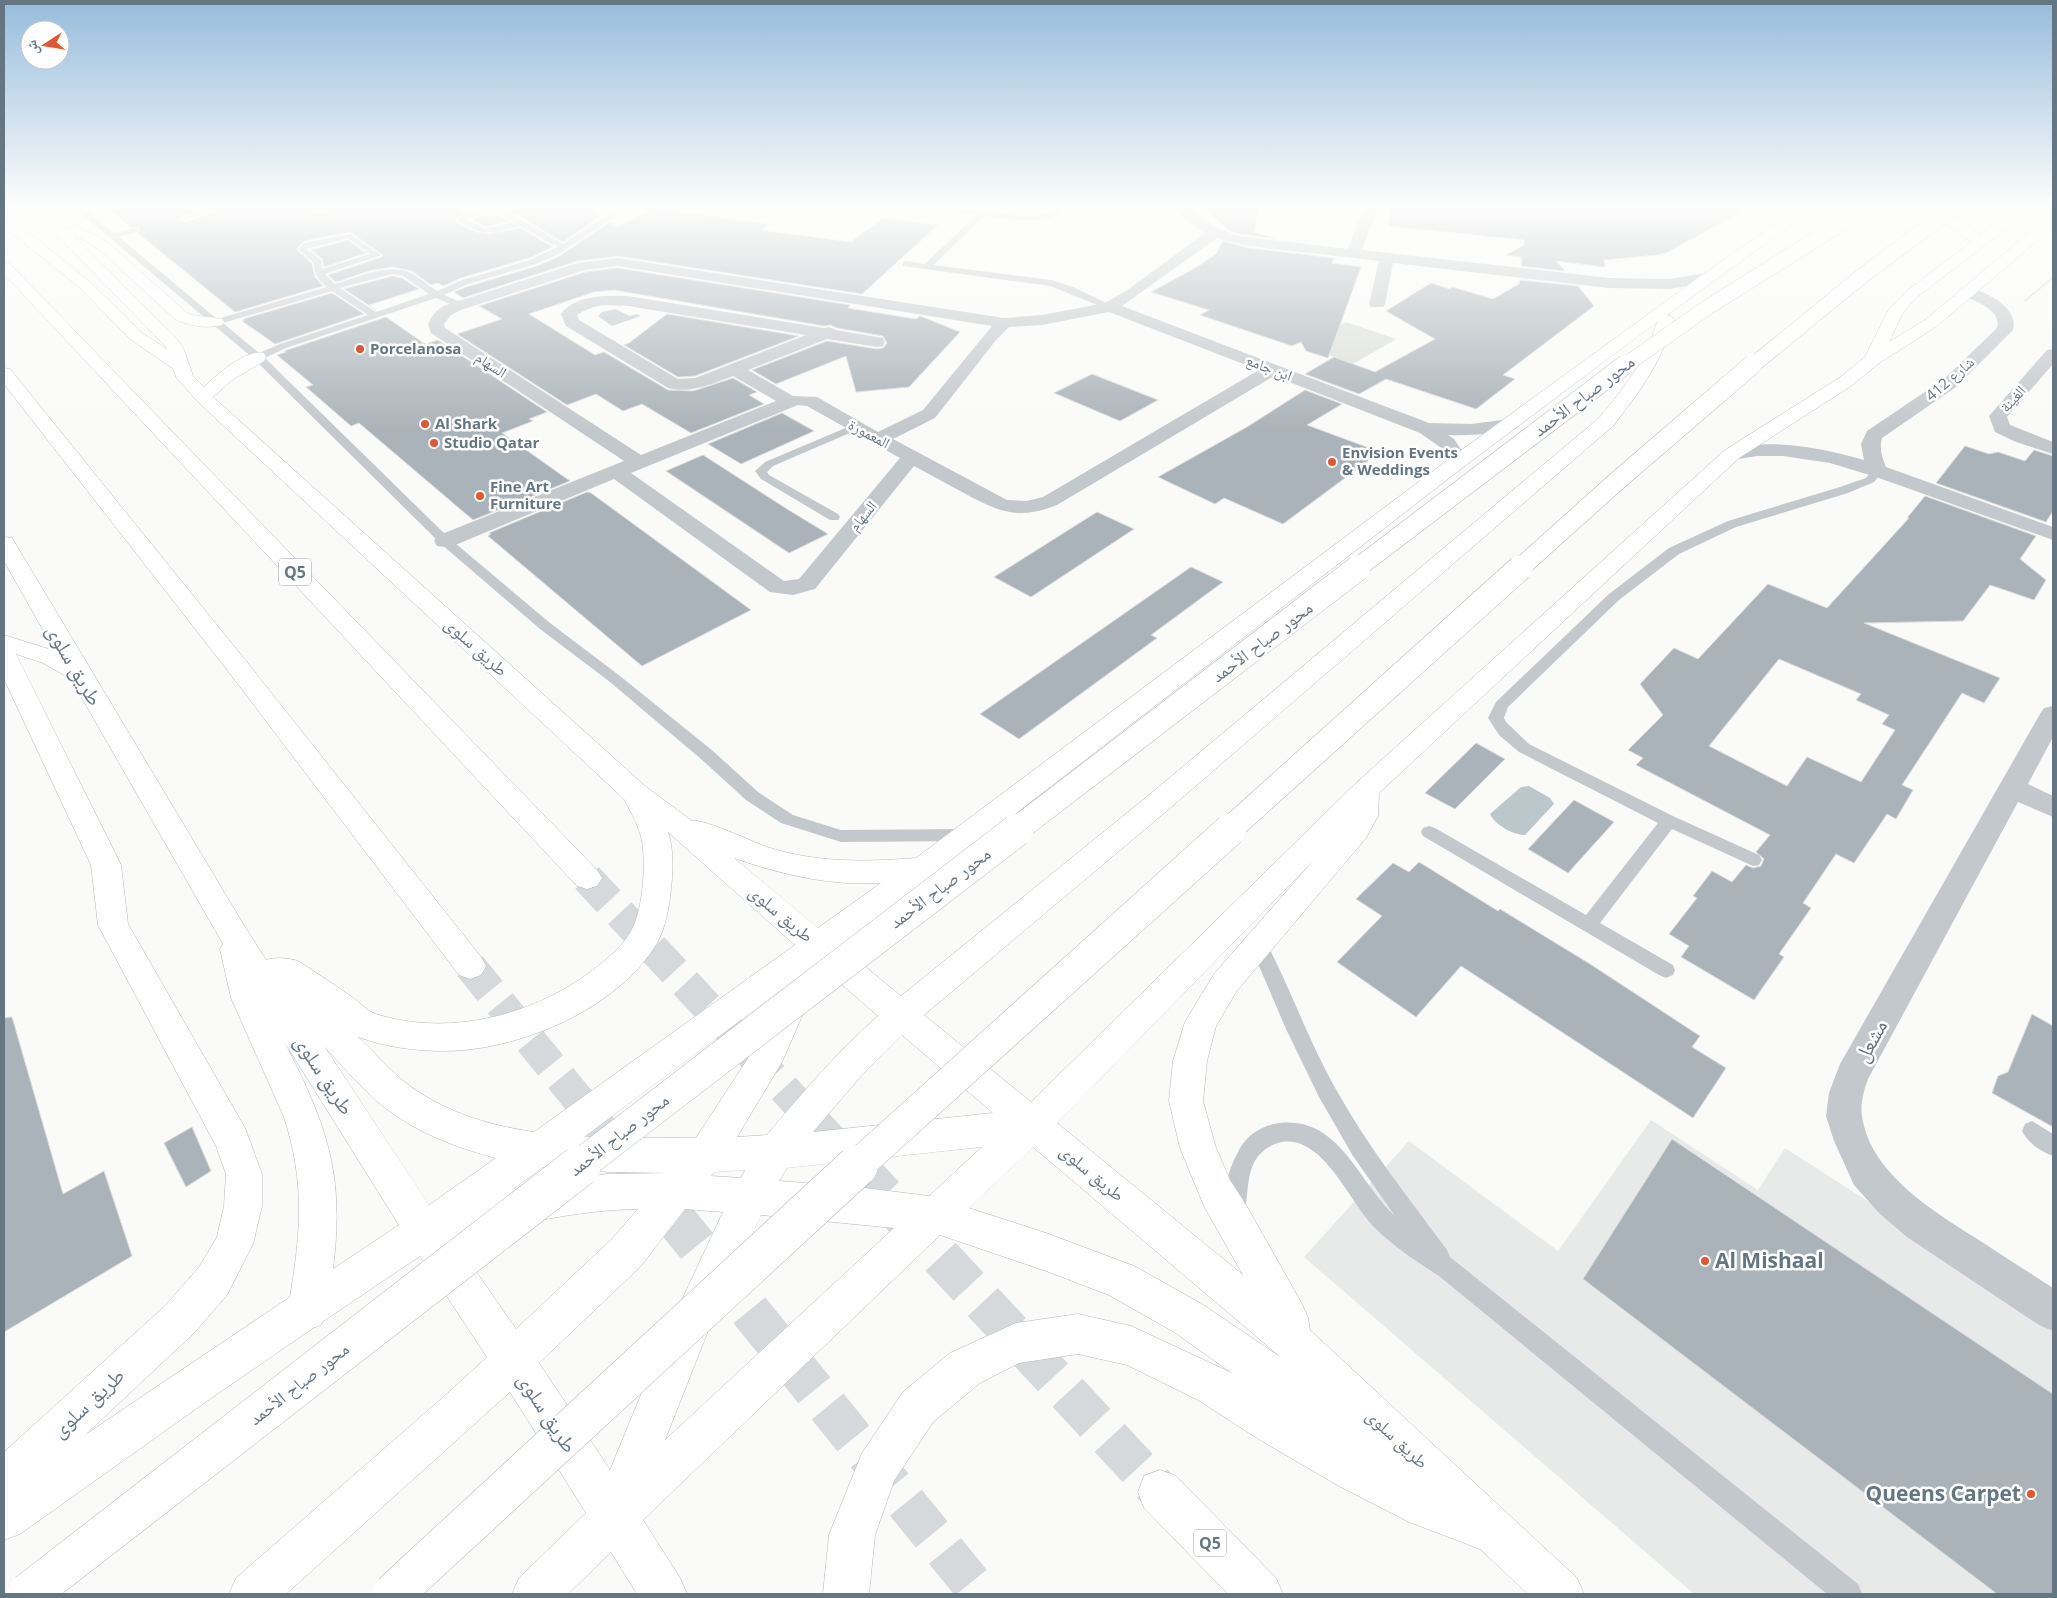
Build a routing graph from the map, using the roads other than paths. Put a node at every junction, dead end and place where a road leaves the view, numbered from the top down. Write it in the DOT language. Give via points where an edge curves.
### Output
graph roads {
  1 [pos="18,281"];
  2 [pos="80,281"];
  3 [pos="110,281"];
  4 [pos="141,281"];
  5 [pos="166,281"];
  6 [pos="325,281"];
  7 [pos="358,281"];
  8 [pos="417,281"];
  9 [pos="470,281"];
  10 [pos="537,281"];
  11 [pos="736,281"];
  12 [pos="1033,281"];
  13 [pos="1150,281"];
  14 [pos="1383,281"];
  15 [pos="1588,281"];
  16 [pos="1691,281"];
  17 [pos="1704,281"];
  18 [pos="1750,281"];
  19 [pos="1856,281"];
  20 [pos="1930,281"];
  21 [pos="1982,281"];
  22 [pos="334,288"];
  23 [pos="1968,292"];
  24 [pos="436,294"];
  25 [pos="1377,304"];
  26 [pos="460,305"];
  27 [pos="1110,307"];
  28 [pos="1669,307"];
  29 [pos="375,315"];
  30 [pos="216,322"];
  31 [pos="1004,323"];
  32 [pos="828,332"];
  33 [pos="877,342"];
  34 [pos="2053,354"];
  35 [pos="258,357"];
  36 [pos="1872,360"];
  37 [pos="182,366"];
  38 [pos="1274,369"];
  39 [pos="728,371"];
  40 [pos="4,373"];
  41 [pos="203,397"];
  42 [pos="784,404"];
  43 [pos="1509,425"];
  44 [pos="855,427"];
  45 [pos="1427,428"];
  46 [pos="879,439"];
  47 [pos="2053,448"];
  48 [pos="1732,454"];
  49 [pos="911,457"];
  50 [pos="1459,461"];
  51 [pos="640,463"];
  52 [pos="1877,471"];
  53 [pos="617,472"];
  54 [pos="834,517"];
  55 [pos="2053,534"];
  56 [pos="445,541"];
  57 [pos="4,543"];
  58 [pos="4,642"];
  59 [pos="4,654"];
  60 [pos="79,673"];
  61 [pos="2053,714"];
  62 [pos="2013,789"];
  63 [pos="1366,790"];
  64 [pos="635,793"];
  65 [pos="2053,807"];
  66 [pos="671,819"];
  67 [pos="1669,821"];
  68 [pos="1429,832"];
  69 [pos="969,835"];
  70 [pos="1753,860"];
  71 [pos="922,869"];
  72 [pos="587,878"];
  73 [pos="1588,925"];
  74 [pos="231,931"];
  75 [pos="817,945"];
  76 [pos="1259,945"];
  77 [pos="470,966"];
  78 [pos="1666,970"];
  79 [pos="902,1015"];
  80 [pos="1032,1124"];
  81 [pos="2032,1131"];
  82 [pos="2053,1146"];
  83 [pos="538,1150"];
  84 [pos="778,1151"];
  85 [pos="705,1156"];
  86 [pos="676,1191"];
  87 [pos="751,1195"];
  88 [pos="935,1215"];
  89 [pos="1233,1218"];
  90 [pos="425,1230"];
  91 [pos="1447,1268"];
  92 [pos="307,1311"];
  93 [pos="2053,1311"];
  94 [pos="1292,1340"];
  95 [pos="513,1360"];
  96 [pos="4,1481"];
  97 [pos="1160,1492"];
  98 [pos="614,1517"];
  99 [pos="4,1518"];
  100 [pos="1497,1532"];
  101 [pos="28,1594"];
  102 [pos="252,1594"];
  103 [pos="393,1594"];
  104 [pos="535,1594"];
  105 [pos="664,1594"];
  106 [pos="846,1594"];
  107 [pos="1260,1594"];
  108 [pos="1561,1594"];
  109 [pos="1848,1594"];
  1 -- 72 [label="main road, Q5"];
  2 -- 37 [label="main road" via="136,336"];
  3 -- 37 [label="main road, طريق سلوى" via="172,344"];
  4 -- 30 [label="main road" via="181,316 189,320"];
  5 -- 30 [label="lane"];
  6 -- 22 [label="lane"];
  7 -- 22 [label="lane"];
  8 -- 24 [label="lane"];
  9 -- 24 [label="lane"];
  10 -- 26 [label="street, السهام"];
  11 -- 31 [label="street, السهام"];
  12 -- 27 [label="lane" via="1070,289"];
  13 -- 27 [label="street"];
  14 -- 25 [label="street"];
  15 -- 16 [label="street" via="1670,284"];
  17 -- 28 [label="main road, محور صباح الأحمد"];
  18 -- 101 [label="main road, محور صباح الأحمد, bridge" via="1599,383 676,1091"];
  19 -- 103 [label="main road, bridge" via="1617,481 797,1220"];
  20 -- 36 [label="main road" via="1895,312"];
  21 -- 23 [label="main road"];
  22 -- 29 [label="lane"];
  22 -- 30 [label="lane"];
  23 -- 36 [label="main road" via="1931,323"];
  23 -- 52 [label="street, شارع 412" via="2003,314 2007,319 2004,330 1936,394 1874,435 1870,442"];
  24 -- 26 [label="lane"];
  24 -- 29 [label="lane"];
  26 -- 51 [label="street, السهام" via="439,317 437,330"];
  27 -- 31 [label="street, السهام" via="1042,320"];
  27 -- 38 [label="street, ابن جامع"];
  28 -- 43 [label="main road, محور صباح الأحمد"];
  28 -- 79 [label="main road" via="1650,362 1632,392 1606,422 1109,844"];
  29 -- 35 [label="lane"];
  30 -- 35 [label="lane"];
  31 -- 46 [label="street" via="928,414"];
  32 -- 33 [label="street"];
  32 -- 39 [label="street"];
  32 -- 39 [label="street" via="616,300 592,303 570,314 572,323 674,384 689,385"];
  34 -- 47 [label="street, الغينة" via="1998,416 2002,428"];
  35 -- 41 [label="main road" via="226,376"];
  35 -- 56 [label="lane"];
  36 -- 48 [label="main road" via="1845,382"];
  37 -- 41 [label="main road, طريق سلوى" via="185,377"];
  38 -- 45 [label="street, ابن جامع"];
  38 -- 49 [label="street, المعمورة" via="1041,505 1015,507 1002,504"];
  39 -- 42 [label="street"];
  40 -- 77 [label="main road"];
  41 -- 64 [label="main road, طريق سلوى"];
  42 -- 44 [label="street, المعمورة" via="811,401"];
  42 -- 51 [label="street, المعمورة"];
  43 -- 45 [label="street, ابن جامع" via="1471,430"];
  43 -- 50 [label="main road, محور صباح الأحمد"];
  44 -- 46 [label="street, المعمورة"];
  44 -- 54 [label="lane" via="761,470 765,477"];
  45 -- 50 [label="street, ابن جامع" via="1447,443"];
  46 -- 49 [label="street, المعمورة"];
  48 -- 52 [label="street" via="1764,449 1803,452"];
  48 -- 63 [label="main road"];
  49 -- 53 [label="street, السهام" via="807,584 791,589 778,587"];
  50 -- 69 [label="main road, محور صباح الأحمد"];
  51 -- 53 [label="street, المعمورة"];
  52 -- 55 [label="street"];
  52 -- 67 [label="lane" via="1870,480 1732,524 1674,551 1614,597 1501,704 1496,718 1500,728 1524,748"];
  53 -- 56 [label="street, المعمورة"];
  56 -- 69 [label="lane" via="545,626 707,755 752,796 787,819 841,836"];
  57 -- 60 [label="main road, طريق سلوى"];
  58 -- 60 [label="main road" via="52,658"];
  59 -- 96 [label="main road, طريق سلوى" via="106,865 113,925 232,1140 244,1174 243,1206 234,1244 213,1281 181,1318"];
  60 -- 74 [label="main road, طريق سلوى"];
  61 -- 62 [label="street, مشعل"];
  62 -- 65 [label="street"];
  62 -- 93 [label="street, مشعل" via="1852,1075 1844,1116 1867,1173 1893,1201 1920,1224"];
  63 -- 76 [label="main road" via="1364,816 1356,831"];
  63 -- 80 [label="main road"];
  64 -- 66 [label="main road, طريق سلوى"];
  64 -- 74 [label="main road" via="657,844 659,871 646,934 615,971 575,1000 539,1018 481,1034 444,1036 405,1035 369,1027"];
  66 -- 71 [label="main road" via="746,852 785,864 829,871"];
  66 -- 75 [label="main road, طريق سلوى"];
  67 -- 70 [label="lane"];
  67 -- 73 [label="lane"];
  68 -- 73 [label="lane"];
  69 -- 71 [label="main road, محور صباح الأحمد"];
  71 -- 75 [label="main road, محور صباح الأحمد"];
  73 -- 78 [label="lane"];
  74 -- 83 [label="main road" via="410,1108 476,1137"];
  74 -- 90 [label="main road, طريق سلوى"];
  74 -- 92 [label="main road" via="246,996 302,1118 315,1160 319,1207 317,1247"];
  75 -- 79 [label="main road, طريق سلوى"];
  75 -- 83 [label="main road, محور صباح الأحمد"];
  75 -- 85 [label="main road" via="770,1052"];
  76 -- 89 [label="main road" via="1225,983 1201,1022 1190,1061 1186,1101 1198,1148 1217,1193"];
  76 -- 91 [label="lane" via="1337,1110 1388,1190"];
  79 -- 80 [label="main road, طريق سلوى"];
  79 -- 84 [label="main road" via="813,1103"];
  80 -- 84 [label="main road"];
  80 -- 88 [label="main road"];
  80 -- 94 [label="main road, طريق سلوى"];
  81 -- 82 [label="lane"];
  83 -- 85 [label="main road" via="610,1156"];
  83 -- 90 [label="main road, محور صباح الأحمد"];
  84 -- 85 [label="main road"];
  84 -- 87 [label="main road"];
  85 -- 86 [label="main road"];
  86 -- 87 [label="main road"];
  86 -- 90 [label="main road" via="606,1192 522,1205"];
  86 -- 95 [label="main road" via="626,1253"];
  87 -- 88 [label="main road"];
  87 -- 98 [label="main road" via="656,1406"];
  88 -- 98 [label="main road"];
  88 -- 100 [label="main road" via="1129,1284 1188,1318"];
  89 -- 91 [label="lane" via="1238,1177 1252,1146 1263,1136 1296,1131 1310,1135 1325,1147 1377,1214 1408,1242"];
  89 -- 94 [label="main road" via="1288,1318"];
  90 -- 92 [label="main road, محور صباح الأحمد"];
  90 -- 95 [label="main road, طريق سلوى"];
  91 -- 109 [label="lane"];
  92 -- 99 [label="main road, محور صباح الأحمد" via="192,1386"];
  94 -- 100 [label="main road, طريق سلوى"];
  95 -- 98 [label="main road, طريق سلوى"];
  95 -- 102 [label="main road"];
  97 -- 107 [label="main road, Q5"];
  98 -- 104 [label="main road"];
  98 -- 105 [label="main road, طريق سلوى"];
  100 -- 106 [label="main road" via="1425,1506 1354,1471 1213,1385 1131,1346 1078,1334 1016,1343 965,1368 918,1407 877,1468 852,1535"];
  100 -- 108 [label="main road, طريق سلوى"];
}
